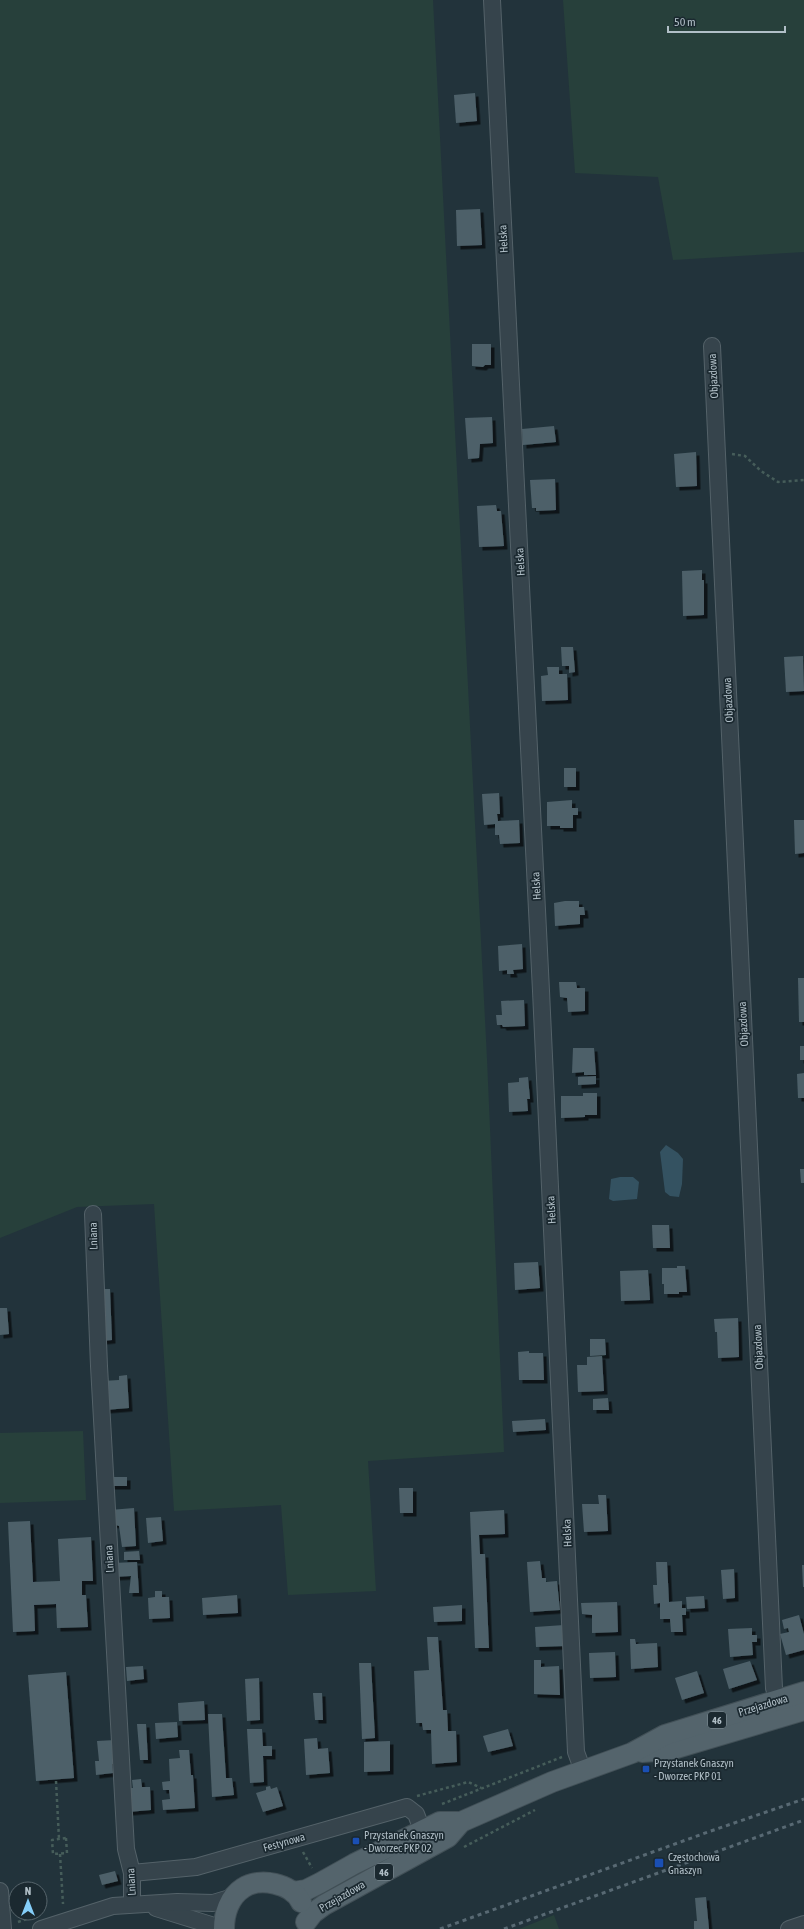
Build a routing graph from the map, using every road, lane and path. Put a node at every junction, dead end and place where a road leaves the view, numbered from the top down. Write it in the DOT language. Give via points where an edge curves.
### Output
graph roads {
  1 [pos="492,0"];
  2 [pos="712,346"];
  3 [pos="716,451"];
  4 [pos="804,480"];
  5 [pos="92,1214"];
  6 [pos="804,1692"];
  7 [pos="778,1701"];
  8 [pos="804,1710"];
  9 [pos="804,1716"];
  10 [pos="728,1733"];
  11 [pos="632,1753"];
  12 [pos="583,1771"];
  13 [pos="56,1781"];
  14 [pos="540,1806"];
  15 [pos="461,1822"];
  16 [pos="422,1830"];
  17 [pos="59,1839"];
  18 [pos="463,1848"];
  19 [pos="302,1849"];
  20 [pos="60,1854"];
  21 [pos="132,1873"];
  22 [pos="320,1883"];
  23 [pos="0,1891"];
  24 [pos="293,1892"];
  25 [pos="233,1897"];
  26 [pos="63,1904"];
  27 [pos="139,1905"];
  28 [pos="804,1924"];
  29 [pos="305,1926"];
  30 [pos="3,1929"];
  31 [pos="41,1929"];
  32 [pos="224,1929"];
  33 [pos="789,1929"];
  1 -- 12 [label="street, Helska" via="576,1752"];
  2 -- 3 [label="street, Objazdowa"];
  3 -- 4 [label="path" via="745,456 778,482"];
  3 -- 7 [label="street, Objazdowa" via="774,1688"];
  5 -- 21 [label="street, Lniana" via="126,1849"];
  6 -- 7 [label="main road, Przejazdowa / 46"];
  7 -- 11 [label="main road, Przejazdowa / 46" via="665,1735"];
  8 -- 10 [label="main road, Przejazdowa / 46"];
  9 -- 10 [label="street" via="741,1736"];
  10 -- 11 [label="main road, Przejazdowa / 46" via="670,1750"];
  11 -- 12 [label="main road, Przejazdowa / 46"];
  12 -- 15 [label="main road, Przejazdowa / 46"];
  13 -- 17 [label="path"];
  14 -- 18 [label="path" via="530,1814"];
  15 -- 16 [label="main road, Przejazdowa / 46" via="440,1822"];
  15 -- 29 [label="main road, Przejazdowa / 46" via="448,1837 324,1905 313,1913"];
  16 -- 21 [label="street, Festynowa" via="416,1814 407,1807 196,1867"];
  16 -- 22 [label="main road, Przejazdowa / 46"];
  17 -- 20 [label="path" via="52,1840 53,1854"];
  17 -- 20 [label="path" via="66,1838 67,1853"];
  19 -- 22 [label="path"];
  20 -- 26 [label="path"];
  21 -- 27 [label="street, Lniana"];
  22 -- 24 [label="main road, Przejazdowa / 46" via="306,1890"];
  23 -- 30 [label="street"];
  24 -- 25 [label="main road" via="269,1882 243,1887"];
  24 -- 29 [label="main road, 46" via="300,1900"];
  25 -- 27 [label="street" via="213,1903"];
  25 -- 32 [label="main road" via="226,1912"];
  27 -- 31 [label="street" via="113,1906"];
  27 -- 32 [label="street" via="207,1922"];
  28 -- 33 [label="street"];
}
